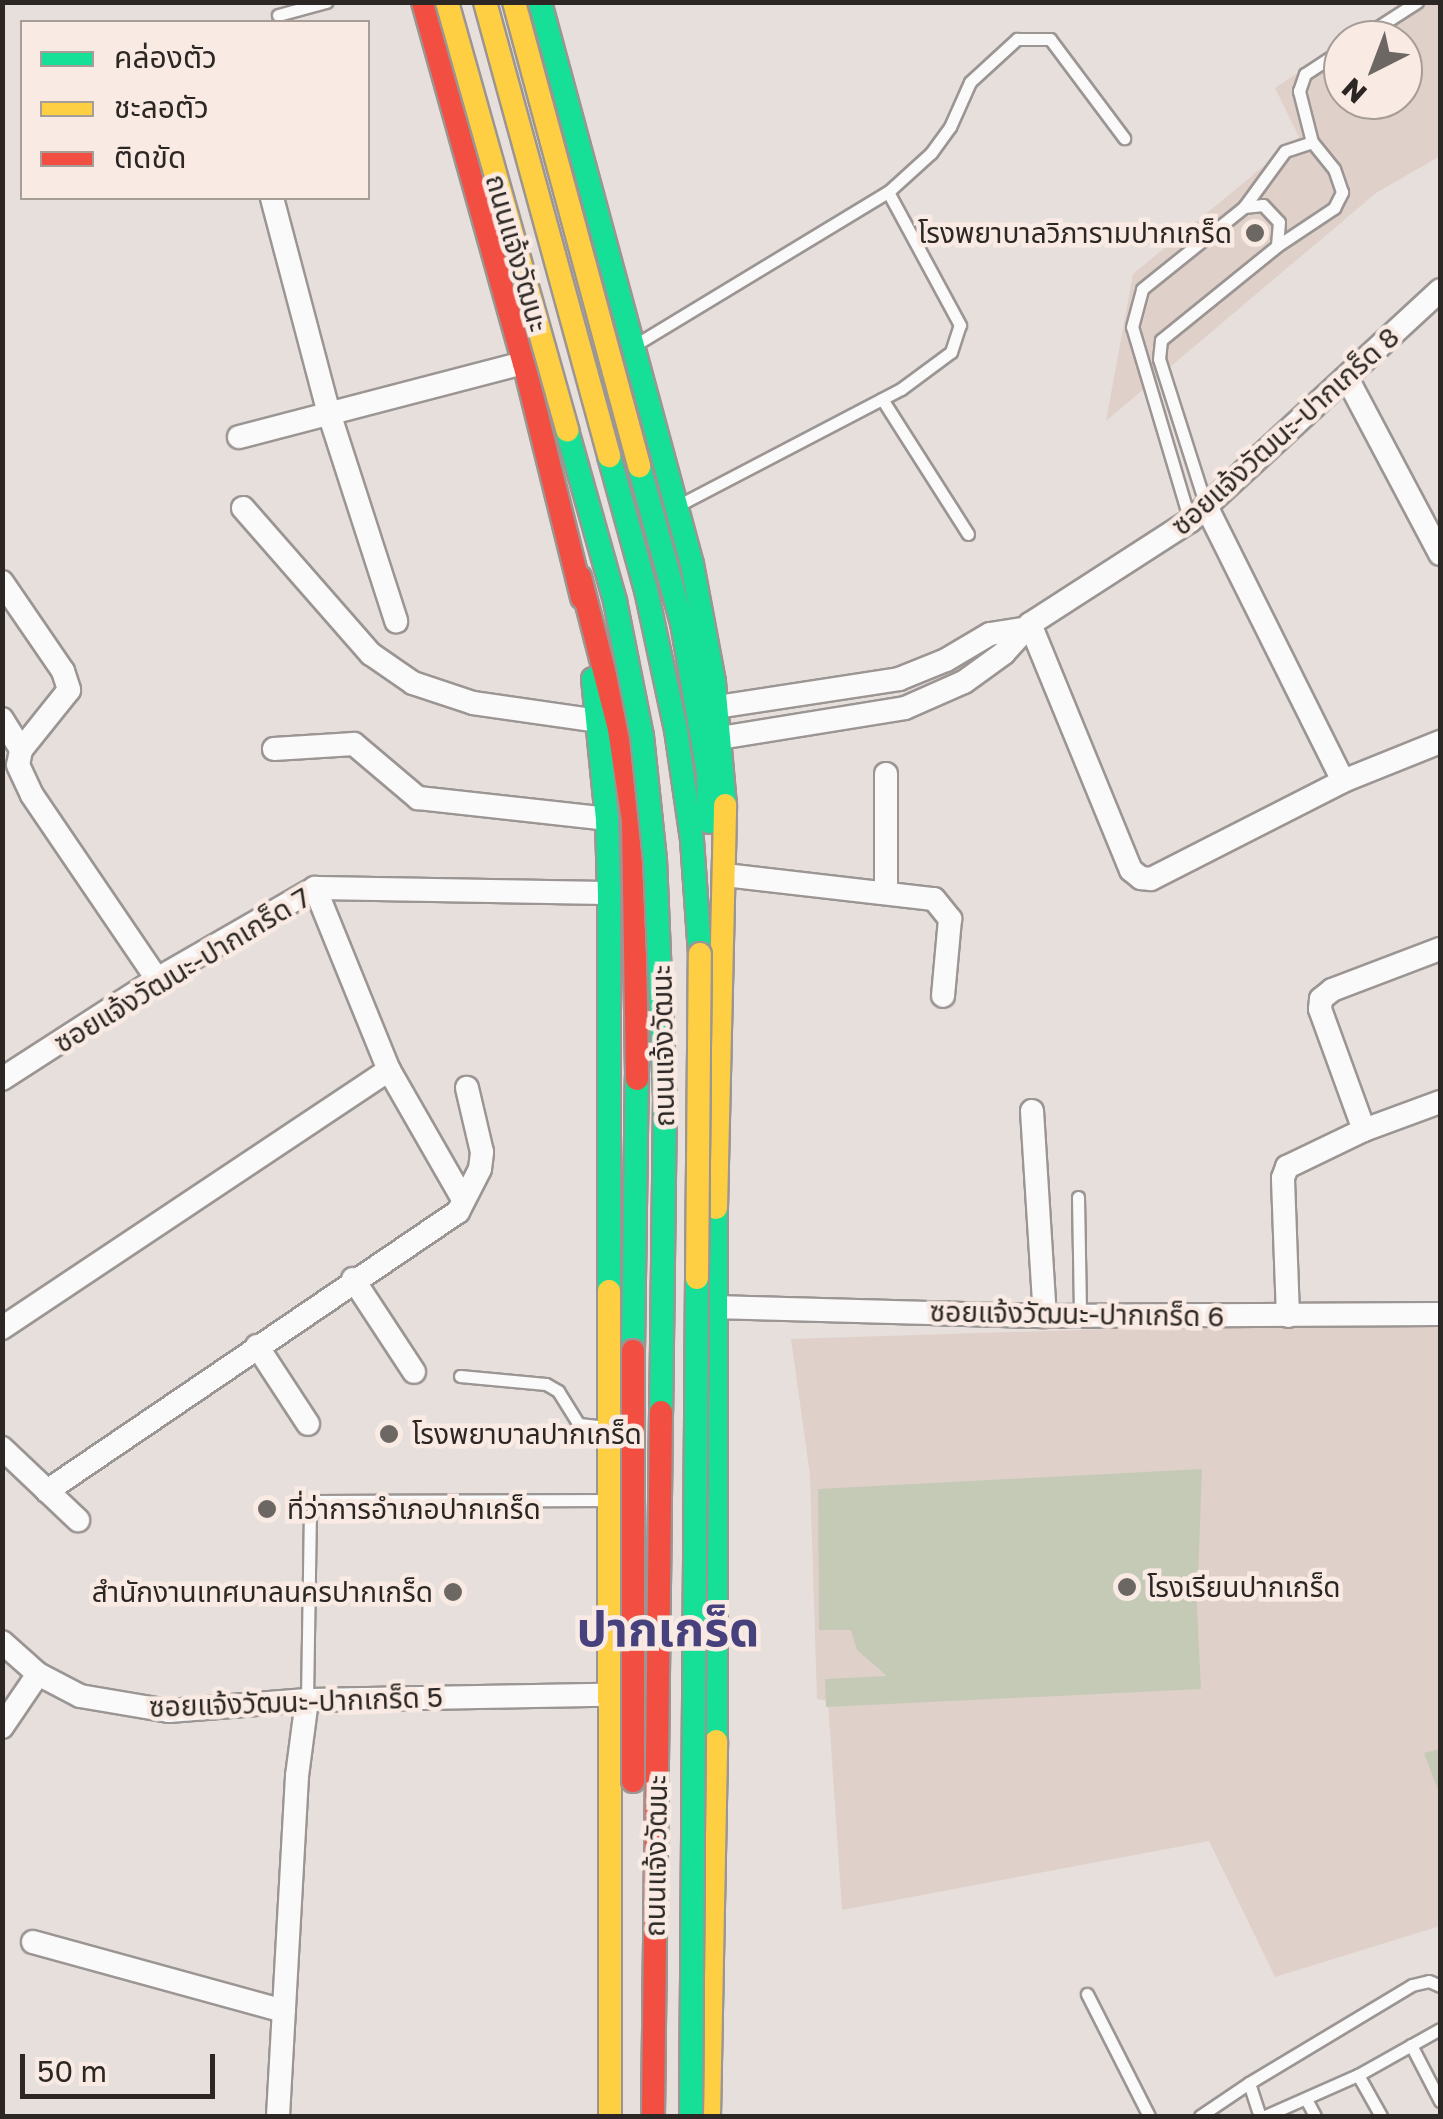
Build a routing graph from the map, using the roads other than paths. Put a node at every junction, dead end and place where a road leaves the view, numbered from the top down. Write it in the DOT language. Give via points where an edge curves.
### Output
graph roads {
  1 [pos="326,2"];
  2 [pos="422,2"];
  3 [pos="447,2"];
  4 [pos="486,2"];
  5 [pos="514,2"];
  6 [pos="540,2"];
  7 [pos="1418,2"];
  8 [pos="278,16"];
  9 [pos="1390,20"];
  10 [pos="1323,62"];
  11 [pos="1124,138"];
  12 [pos="1312,142"];
  13 [pos="888,192"];
  14 [pos="273,200"];
  15 [pos="1244,207"];
  16 [pos="1277,246"];
  17 [pos="1440,290"];
  18 [pos="634,345"];
  19 [pos="524,363"];
  20 [pos="1347,378"];
  21 [pos="882,399"];
  22 [pos="330,413"];
  23 [pos="239,437"];
  24 [pos="677,506"];
  25 [pos="243,508"];
  26 [pos="1198,514"];
  27 [pos="968,534"];
  28 [pos="1440,554"];
  29 [pos="580,577"];
  30 [pos="2,582"];
  31 [pos="396,621"];
  32 [pos="1026,626"];
  33 [pos="717,707"];
  34 [pos="2,719"];
  35 [pos="598,721"];
  36 [pos="720,738"];
  37 [pos="1440,742"];
  38 [pos="274,749"];
  39 [pos="21,750"];
  40 [pos="886,774"];
  41 [pos="1343,781"];
  42 [pos="607,818"];
  43 [pos="725,875"];
  44 [pos="315,888"];
  45 [pos="609,892"];
  46 [pos="886,893"];
  47 [pos="1440,948"];
  48 [pos="700,954"];
  49 [pos="158,979"];
  50 [pos="942,996"];
  51 [pos="389,1070"];
  52 [pos="2,1078"];
  53 [pos="467,1088"];
  54 [pos="1440,1102"];
  55 [pos="1032,1112"];
  56 [pos="1364,1130"];
  57 [pos="1078,1197"];
  58 [pos="463,1200"];
  59 [pos="354,1280"];
  60 [pos="714,1308"];
  61 [pos="1440,1314"];
  62 [pos="1045,1316"];
  63 [pos="1080,1316"];
  64 [pos="1288,1316"];
  65 [pos="2,1328"];
  66 [pos="257,1346"];
  67 [pos="414,1372"];
  68 [pos="460,1376"];
  69 [pos="308,1424"];
  70 [pos="609,1427"];
  71 [pos="2,1448"];
  72 [pos="46,1491"];
  73 [pos="608,1500"];
  74 [pos="78,1520"];
  75 [pos="2,1642"];
  76 [pos="38,1674"];
  77 [pos="608,1695"];
  78 [pos="306,1700"];
  79 [pos="2,1727"];
  80 [pos="33,1942"];
  81 [pos="1440,1986"];
  82 [pos="1087,1994"];
  83 [pos="284,2010"];
  84 [pos="1440,2030"];
  85 [pos="1412,2044"];
  86 [pos="1358,2075"];
  87 [pos="609,2083"];
  88 [pos="1249,2083"];
  89 [pos="1306,2099"];
  90 [pos="1440,2101"];
  91 [pos="709,2105"];
  92 [pos="278,2116"];
  93 [pos="610,2116"];
  94 [pos="634,2116"];
  95 [pos="654,2116"];
  96 [pos="691,2116"];
  97 [pos="729,2116"];
  98 [pos="1150,2116"];
  99 [pos="1200,2116"];
  100 [pos="1263,2116"];
  101 [pos="1315,2116"];
  102 [pos="1381,2116"];
  1 -- 8 [label="lane"];
  2 -- 19 [label="main road, ถนนแจ้งวัฒนะ"];
  3 -- 95 [label="main road, ถนนแจ้งวัฒนะ, bridge" via="615,601 642,736 655,859 665,1098"];
  4 -- 48 [label="main road, ถนนแจ้งวัฒนะ" via="646,590 676,730"];
  5 -- 48 [label="main road" via="697,694 709,840"];
  6 -- 18 [label="main road, ถนนแจ้งวัฒนะ"];
  7 -- 9 [label="lane"];
  10 -- 12 [label="lane" via="1304,74 1299,92"];
  11 -- 13 [label="lane" via="1050,38 1016,39 970,82 931,153"];
  12 -- 15 [label="lane" via="1286,151"];
  12 -- 16 [label="lane" via="1342,192 1334,208"];
  13 -- 18 [label="lane"];
  13 -- 21 [label="lane" via="960,325 951,352"];
  14 -- 22 [label="street"];
  15 -- 16 [label="lane" via="1263,206 1279,222"];
  15 -- 26 [label="lane" via="1142,288 1132,327"];
  16 -- 26 [label="lane" via="1161,340 1159,358"];
  17 -- 20 [label="street, ซอยแจ้งวัฒนะ-ปากเกร็ด 8"];
  18 -- 24 [label="main road, ถนนแจ้งวัฒนะ"];
  19 -- 22 [label="street"];
  19 -- 29 [label="main road, ถนนแจ้งวัฒนะ"];
  20 -- 26 [label="street, ซอยแจ้งวัฒนะ-ปากเกร็ด 8"];
  20 -- 28 [label="street"];
  21 -- 24 [label="lane"];
  21 -- 27 [label="lane"];
  22 -- 23 [label="street"];
  22 -- 31 [label="street"];
  24 -- 33 [label="main road, ถนนแจ้งวัฒนะ"];
  25 -- 35 [label="street" via="371,654 412,682 473,703"];
  26 -- 32 [label="street, ซอยแจ้งวัฒนะ-ปากเกร็ด 8"];
  26 -- 41 [label="street"];
  29 -- 35 [label="main road, ถนนแจ้งวัฒนะ"];
  29 -- 94 [label="main road, bridge" via="619,729 633,820"];
  30 -- 39 [label="street" via="69,690"];
  32 -- 33 [label="street, ซอยแจ้งวัฒนะ-ปากเกร็ด 8" via="990,634 899,679"];
  32 -- 36 [label="street, ซอยแจ้งวัฒนะ-ปากเกร็ด 8" via="1004,654 964,682 905,708"];
  32 -- 41 [label="street" via="1130,870 1141,878 1151,879"];
  33 -- 36 [label="main road, ถนนแจ้งวัฒนะ"];
  34 -- 39 [label="street"];
  35 -- 42 [label="main road, ถนนแจ้งวัฒนะ"];
  36 -- 43 [label="main road, ถนนแจ้งวัฒนะ"];
  37 -- 41 [label="street"];
  38 -- 42 [label="street" via="354,744 418,798"];
  39 -- 49 [label="street" via="18,764 32,795"];
  40 -- 46 [label="street"];
  42 -- 45 [label="main road, ถนนแจ้งวัฒนะ"];
  43 -- 46 [label="street"];
  43 -- 60 [label="main road, ถนนแจ้งวัฒนะ"];
  44 -- 45 [label="street, ซอยแจ้งวัฒนะ-ปากเกร็ด 7"];
  44 -- 49 [label="street, ซอยแจ้งวัฒนะ-ปากเกร็ด 7"];
  44 -- 51 [label="street"];
  45 -- 70 [label="main road, ถนนแจ้งวัฒนะ"];
  46 -- 50 [label="street" via="934,900 948,912"];
  47 -- 56 [label="street" via="1321,999"];
  48 -- 96 [label="main road, ถนนแจ้งวัฒนะ, bridge"];
  49 -- 52 [label="street, ซอยแจ้งวัฒนะ-ปากเกร็ด 7"];
  51 -- 58 [label="street"];
  51 -- 65 [label="street"];
  53 -- 58 [label="street" via="482,1152"];
  54 -- 56 [label="street"];
  55 -- 62 [label="street"];
  56 -- 64 [label="street" via="1287,1167"];
  57 -- 63 [label="lane"];
  58 -- 59 [label="street" via="458,1212"];
  59 -- 66 [label="street"];
  59 -- 67 [label="street"];
  60 -- 62 [label="street, ซอยแจ้งวัฒนะ-ปากเกร็ด 6"];
  60 -- 91 [label="main road, ถนนแจ้งวัฒนะ" via="716,1806"];
  61 -- 64 [label="street, ซอยแจ้งวัฒนะ-ปากเกร็ด 6"];
  62 -- 63 [label="street, ซอยแจ้งวัฒนะ-ปากเกร็ด 6"];
  63 -- 64 [label="street, ซอยแจ้งวัฒนะ-ปากเกร็ด 6"];
  66 -- 69 [label="street"];
  66 -- 72 [label="street"];
  68 -- 70 [label="lane" via="546,1384 579,1424"];
  70 -- 73 [label="main road, ถนนแจ้งวัฒนะ"];
  71 -- 72 [label="street"];
  72 -- 74 [label="street"];
  73 -- 77 [label="main road, ถนนแจ้งวัฒนะ"];
  73 -- 78 [label="lane" via="320,1500 310,1516"];
  75 -- 76 [label="street, ซอยแจ้งวัฒนะ-ปากเกร็ด 5"];
  76 -- 78 [label="street, ซอยแจ้งวัฒนะ-ปากเกร็ด 5" via="80,1696 168,1711"];
  76 -- 79 [label="street"];
  77 -- 78 [label="street, ซอยแจ้งวัฒนะ-ปากเกร็ด 5"];
  77 -- 87 [label="main road, ถนนแจ้งวัฒนะ"];
  78 -- 83 [label="street"];
  80 -- 83 [label="street"];
  81 -- 88 [label="lane" via="1412,1986"];
  82 -- 98 [label="lane"];
  83 -- 92 [label="street"];
  84 -- 85 [label="lane"];
  85 -- 86 [label="lane"];
  85 -- 90 [label="lane"];
  86 -- 89 [label="lane"];
  86 -- 102 [label="lane"];
  87 -- 91 [label="main road"];
  87 -- 93 [label="main road, ถนนแจ้งวัฒนะ"];
  88 -- 99 [label="lane"];
  88 -- 100 [label="lane"];
  89 -- 100 [label="lane"];
  89 -- 101 [label="lane"];
  91 -- 97 [label="main road"];
}
